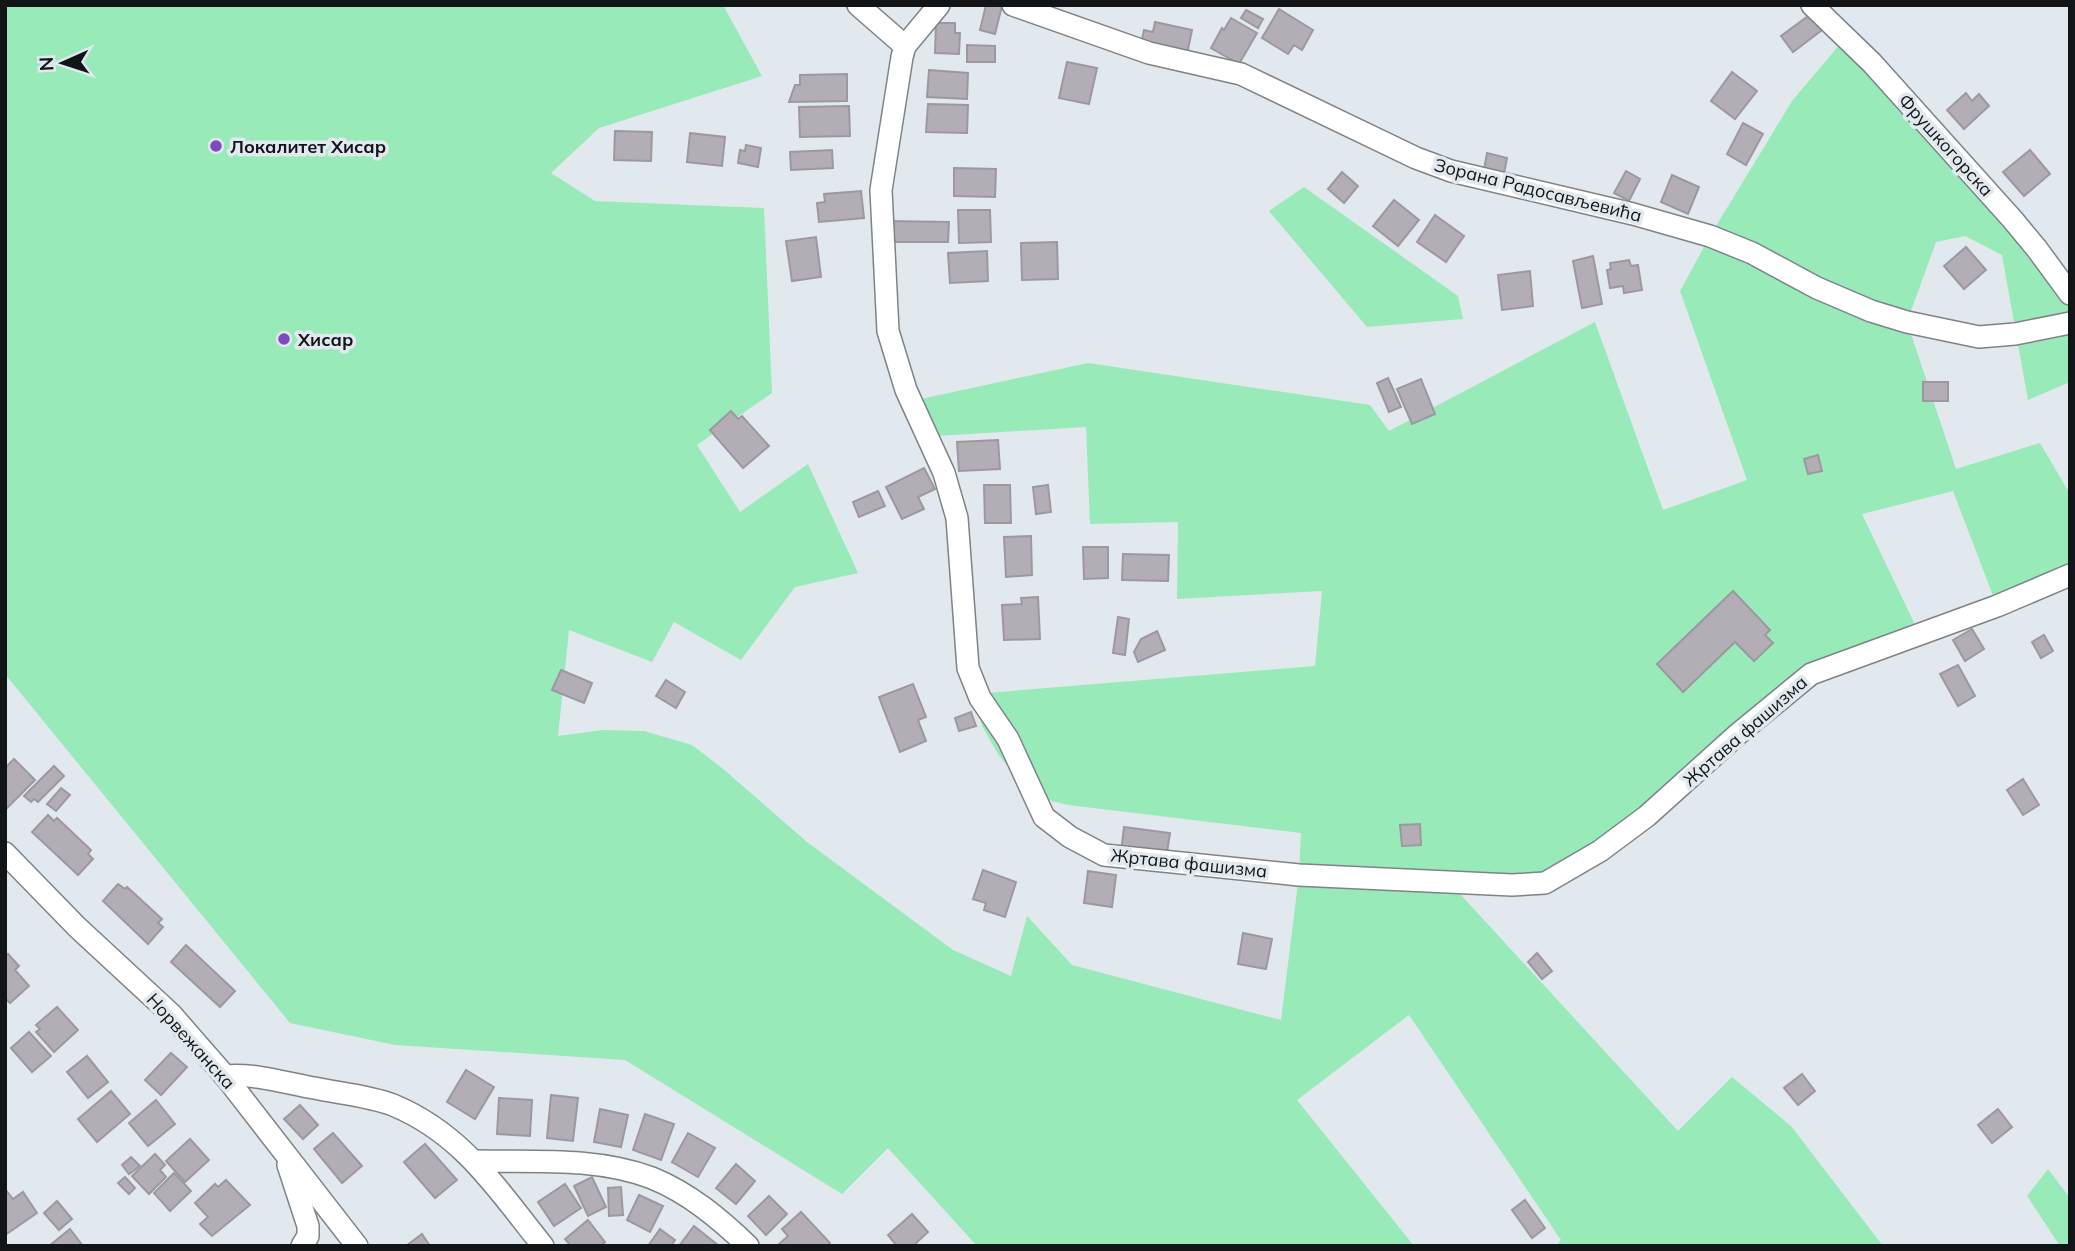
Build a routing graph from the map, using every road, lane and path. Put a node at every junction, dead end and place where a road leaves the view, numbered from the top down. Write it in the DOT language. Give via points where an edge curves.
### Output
graph roads {
  1 [pos="939,5"];
  2 [pos="1013,5"];
  3 [pos="1812,5"];
  4 [pos="863,6"];
  5 [pos="905,46"];
  6 [pos="2070,294"];
  7 [pos="2070,323"];
  8 [pos="2070,575"];
  9 [pos="5,853"];
  10 [pos="225,1076"];
  11 [pos="286,1156"];
  12 [pos="476,1161"];
  13 [pos="302,1246"];
  14 [pos="357,1246"];
  15 [pos="543,1246"];
  16 [pos="748,1246"];
  1 -- 5 [label="street, Жртава фашизма"];
  2 -- 7 [label="street, Зорана Радосављевића" via="1149,53 1241,74 1451,171 1710,236 1817,288 1907,322 1979,337"];
  3 -- 6 [label="street, Фрушкогорска" via="1872,63 2013,220"];
  4 -- 5 [label="street"];
  5 -- 8 [label="street, Жртава фашизма" via="881,190 888,331 906,390 944,473 957,519 968,668 1044,817 1104,855 1299,875 1545,883 1647,816 1811,674"];
  9 -- 10 [label="street, Норвежанска" via="171,1014"];
  10 -- 11 [label="street, Норвежанска"];
  10 -- 12 [label="street" via="253,1076 391,1104 439,1129"];
  11 -- 13 [label="street" via="308,1226"];
  11 -- 14 [label="street, Норвежанска"];
  12 -- 15 [label="street"];
  12 -- 16 [label="street" via="574,1163 653,1178 724,1222"];
}
